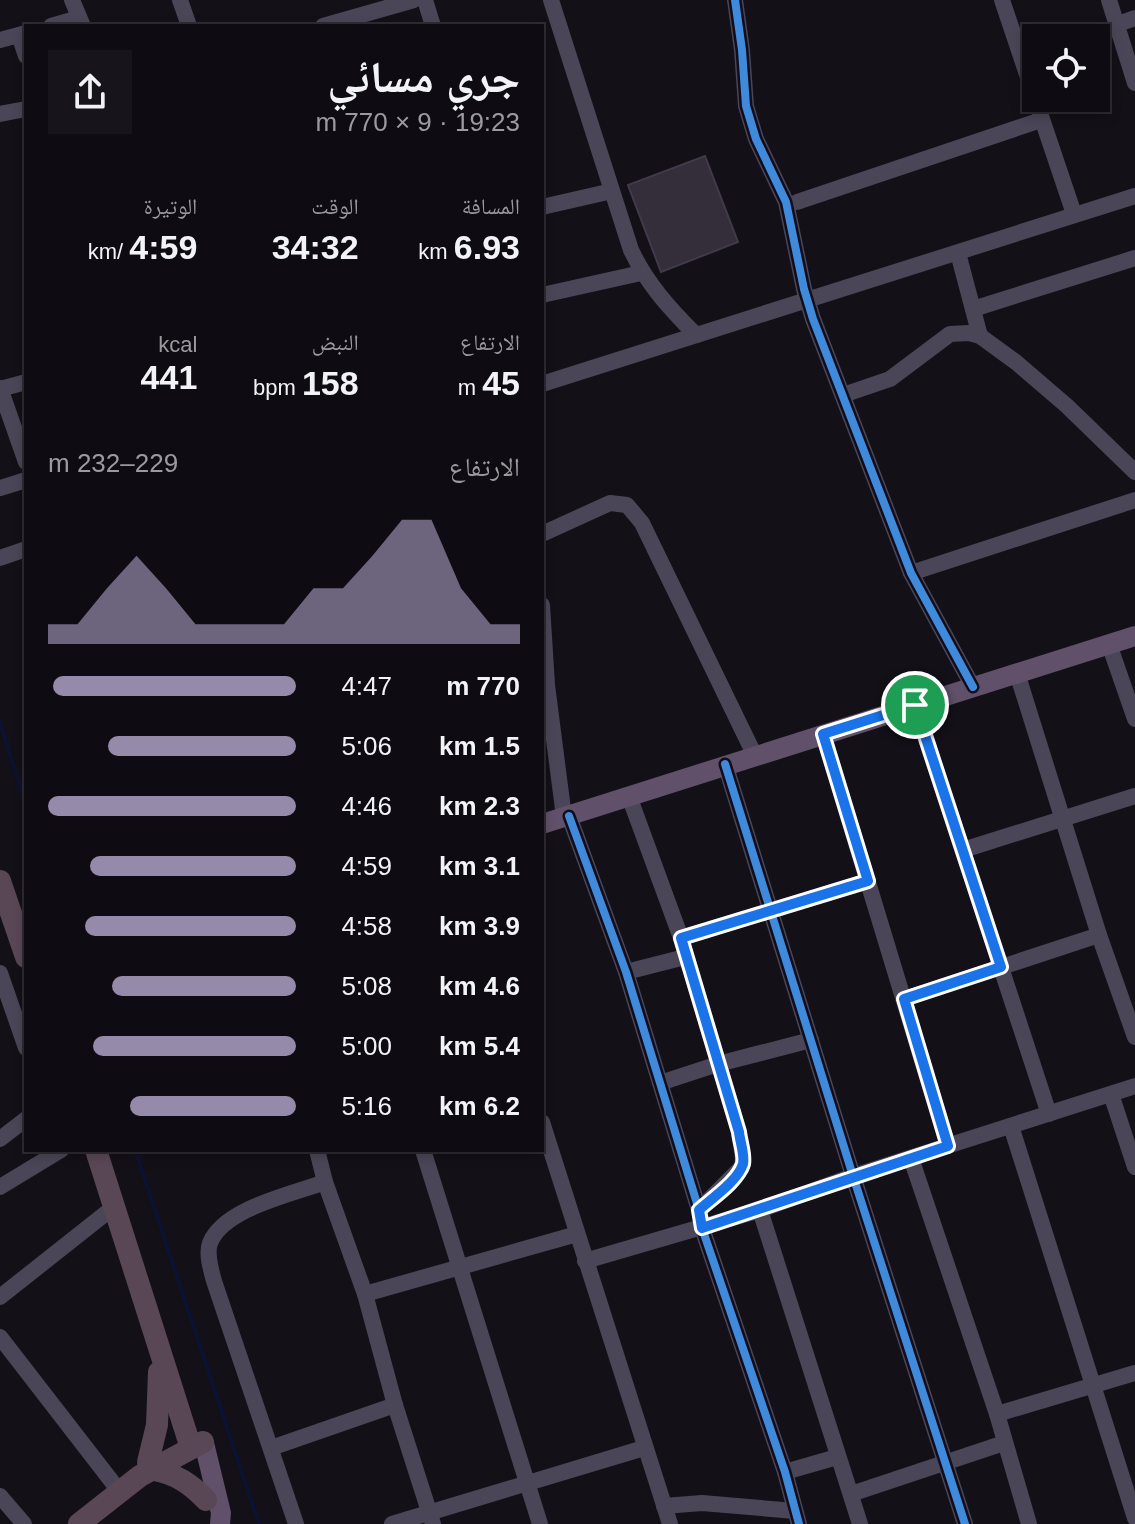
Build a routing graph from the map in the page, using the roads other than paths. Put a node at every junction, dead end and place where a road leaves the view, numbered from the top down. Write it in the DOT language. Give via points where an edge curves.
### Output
graph roads {
  1 [pos="72,0"];
  2 [pos="180,0"];
  3 [pos="414,0"];
  4 [pos="425,0"];
  5 [pos="551,0"];
  6 [pos="735,0"];
  7 [pos="1002,0"];
  8 [pos="1109,0"];
  9 [pos="371,6"];
  10 [pos="1135,18"];
  11 [pos="359,21"];
  12 [pos="81,22"];
  13 [pos="188,24"];
  14 [pos="337,24"];
  15 [pos="432,24"];
  16 [pos="1118,24"];
  17 [pos="22,34"];
  18 [pos="0,40"];
  19 [pos="1135,83"];
  20 [pos="24,109"];
  21 [pos="0,114"];
  22 [pos="1041,120"];
  23 [pos="612,191"];
  24 [pos="1135,196"];
  25 [pos="797,202"];
  26 [pos="544,207"];
  27 [pos="1074,214"];
  28 [pos="958,253"];
  29 [pos="1135,258"];
  30 [pos="641,273"];
  31 [pos="544,295"];
  32 [pos="808,301"];
  33 [pos="973,309"];
  34 [pos="696,335"];
  35 [pos="980,336"];
  36 [pos="24,383"];
  37 [pos="544,383"];
  38 [pos="0,389"];
  39 [pos="843,395"];
  40 [pos="24,456"];
  41 [pos="1135,472"];
  42 [pos="24,481"];
  43 [pos="0,488"];
  44 [pos="1135,500"];
  45 [pos="544,533"];
  46 [pos="24,550"];
  47 [pos="0,558"];
  48 [pos="911,573"];
  49 [pos="1135,636"];
  50 [pos="544,637"];
  51 [pos="1109,644"];
  52 [pos="1017,673"];
  53 [pos="973,687"];
  54 [pos="915,705"];
  55 [pos="1135,719"];
  56 [pos="823,734"];
  57 [pos="755,756"];
  58 [pos="725,764"];
  59 [pos="629,796"];
  60 [pos="1135,796"];
  61 [pos="566,817"];
  62 [pos="1063,818"];
  63 [pos="544,823"];
  64 [pos="963,850"];
  65 [pos="0,881"];
  66 [pos="868,881"];
  67 [pos="771,910"];
  68 [pos="1099,935"];
  69 [pos="681,938"];
  70 [pos="24,951"];
  71 [pos="685,957"];
  72 [pos="1001,967"];
  73 [pos="626,972"];
  74 [pos="0,973"];
  75 [pos="904,999"];
  76 [pos="1135,1037"];
  77 [pos="811,1040"];
  78 [pos="24,1042"];
  79 [pos="718,1064"];
  80 [pos="660,1083"];
  81 [pos="1135,1086"];
  82 [pos="1111,1094"];
  83 [pos="1049,1114"];
  84 [pos="24,1121"];
  85 [pos="1011,1126"];
  86 [pos="544,1128"];
  87 [pos="0,1139"];
  88 [pos="948,1146"];
  89 [pos="58,1152"];
  90 [pos="97,1152"];
  91 [pos="318,1152"];
  92 [pos="424,1152"];
  93 [pos="911,1158"];
  94 [pos="1135,1167"];
  95 [pos="853,1176"];
  96 [pos="325,1182"];
  97 [pos="0,1187"];
  98 [pos="115,1206"];
  99 [pos="699,1210"];
  100 [pos="760,1210"];
  101 [pos="702,1228"];
  102 [pos="577,1234"];
  103 [pos="585,1261"];
  104 [pos="459,1268"];
  105 [pos="365,1294"];
  106 [pos="0,1297"];
  107 [pos="0,1337"];
  108 [pos="160,1351"];
  109 [pos="1135,1373"];
  110 [pos="1094,1386"];
  111 [pos="395,1405"];
  112 [pos="997,1414"];
  113 [pos="194,1436"];
  114 [pos="1004,1443"];
  115 [pos="271,1448"];
  116 [pos="644,1448"];
  117 [pos="837,1457"];
  118 [pos="944,1463"];
  119 [pos="147,1470"];
  120 [pos="785,1472"];
  121 [pos="527,1483"];
  122 [pos="120,1492"];
  123 [pos="851,1494"];
  124 [pos="0,1496"];
  125 [pos="206,1500"];
  126 [pos="664,1506"];
  127 [pos="797,1517"];
  128 [pos="431,1518"];
  129 [pos="1135,1518"];
  130 [pos="24,1524"];
  131 [pos="79,1524"];
  132 [pos="218,1524"];
  133 [pos="296,1524"];
  134 [pos="392,1524"];
  135 [pos="540,1524"];
  136 [pos="670,1524"];
  137 [pos="860,1524"];
  138 [pos="965,1524"];
  139 [pos="1029,1524"];
  1 -- 12 [label="street"];
  2 -- 13 [label="street"];
  3 -- 9 [label="street"];
  4 -- 15 [label="street"];
  5 -- 23 [label="street"];
  6 -- 32 [label="street" via="746,106 786,202"];
  7 -- 22 [label="street"];
  8 -- 16 [label="street"];
  9 -- 11 [label="street"];
  10 -- 16 [label="street"];
  11 -- 14 [label="street"];
  16 -- 19 [label="street"];
  17 -- 18 [label="street"];
  20 -- 21 [label="street"];
  22 -- 25 [label="street"];
  22 -- 27 [label="street"];
  23 -- 26 [label="street"];
  23 -- 30 [label="street"];
  24 -- 27 [label="street"];
  27 -- 28 [label="street"];
  28 -- 32 [label="street"];
  28 -- 33 [label="street"];
  29 -- 33 [label="street"];
  30 -- 31 [label="street"];
  30 -- 34 [label="street"];
  32 -- 34 [label="street"];
  32 -- 39 [label="street"];
  33 -- 35 [label="street"];
  34 -- 37 [label="street"];
  35 -- 39 [label="street" via="950,334 890,379"];
  35 -- 41 [label="street" via="1067,406"];
  36 -- 38 [label="street"];
  38 -- 40 [label="street"];
  39 -- 48 [label="street"];
  42 -- 43 [label="street"];
  44 -- 48 [label="street"];
  45 -- 57 [label="street" via="610,503 627,505 642,523"];
  46 -- 47 [label="street"];
  48 -- 53 [label="street"];
  49 -- 51 [label="main road"];
  50 -- 61 [label="street"];
  51 -- 52 [label="main road"];
  51 -- 55 [label="street"];
  52 -- 53 [label="main road"];
  52 -- 62 [label="street"];
  53 -- 54 [label="main road"];
  54 -- 56 [label="main road"];
  54 -- 64 [label="street"];
  56 -- 57 [label="main road"];
  56 -- 66 [label="street"];
  57 -- 58 [label="main road"];
  58 -- 59 [label="main road"];
  58 -- 67 [label="street"];
  59 -- 61 [label="main road"];
  59 -- 69 [label="street"];
  60 -- 62 [label="street"];
  61 -- 63 [label="main road"];
  61 -- 73 [label="street"];
  62 -- 64 [label="street"];
  62 -- 68 [label="street"];
  64 -- 72 [label="street"];
  65 -- 70 [label="highway"];
  66 -- 67 [label="street"];
  66 -- 75 [label="street"];
  67 -- 69 [label="street"];
  67 -- 77 [label="street"];
  68 -- 72 [label="street"];
  68 -- 76 [label="street"];
  69 -- 71 [label="street"];
  71 -- 73 [label="street"];
  71 -- 79 [label="street"];
  72 -- 75 [label="street"];
  72 -- 83 [label="street"];
  73 -- 80 [label="street"];
  74 -- 78 [label="street"];
  75 -- 88 [label="street"];
  77 -- 79 [label="street"];
  77 -- 95 [label="street"];
  79 -- 80 [label="street"];
  79 -- 99 [label="street" via="742,1167"];
  80 -- 99 [label="street"];
  81 -- 82 [label="street"];
  82 -- 83 [label="street"];
  82 -- 94 [label="street"];
  83 -- 85 [label="street"];
  84 -- 87 [label="street"];
  85 -- 88 [label="street"];
  85 -- 110 [label="street"];
  86 -- 102 [label="street"];
  88 -- 93 [label="street"];
  89 -- 97 [label="street"];
  90 -- 98 [label="highway"];
  91 -- 96 [label="street"];
  92 -- 104 [label="street"];
  93 -- 95 [label="street"];
  93 -- 112 [label="street"];
  95 -- 100 [label="street"];
  95 -- 118 [label="street"];
  96 -- 105 [label="street"];
  96 -- 115 [label="street" via="239,1213 210,1244 214,1281"];
  98 -- 106 [label="street"];
  98 -- 108 [label="highway"];
  99 -- 101 [label="street"];
  100 -- 101 [label="street"];
  100 -- 117 [label="street"];
  101 -- 103 [label="street"];
  101 -- 120 [label="street"];
  102 -- 103 [label="street"];
  102 -- 104 [label="street"];
  103 -- 116 [label="street"];
  104 -- 105 [label="street"];
  104 -- 121 [label="street"];
  105 -- 111 [label="street"];
  107 -- 122 [label="street"];
  108 -- 113 [label="highway"];
  108 -- 119 [label="highway" via="157,1425"];
  109 -- 110 [label="street"];
  110 -- 112 [label="street"];
  110 -- 129 [label="street"];
  111 -- 115 [label="street"];
  111 -- 128 [label="street"];
  112 -- 114 [label="street"];
  113 -- 119 [label="highway"];
  113 -- 125 [label="main road"];
  113 -- 132 [label="main road" via="221,1513"];
  114 -- 118 [label="street"];
  114 -- 139 [label="street"];
  115 -- 133 [label="street"];
  116 -- 121 [label="street"];
  116 -- 126 [label="street"];
  117 -- 120 [label="street"];
  117 -- 123 [label="street"];
  118 -- 123 [label="street"];
  118 -- 138 [label="street"];
  119 -- 122 [label="highway"];
  119 -- 125 [label="highway" via="175,1476"];
  120 -- 127 [label="street"];
  121 -- 128 [label="street"];
  121 -- 135 [label="street"];
  122 -- 131 [label="highway"];
  123 -- 137 [label="street"];
  124 -- 130 [label="street"];
  125 -- 132 [label="main road"];
  126 -- 127 [label="street" via="702,1503"];
  126 -- 136 [label="street"];
  128 -- 134 [label="street"];
}
